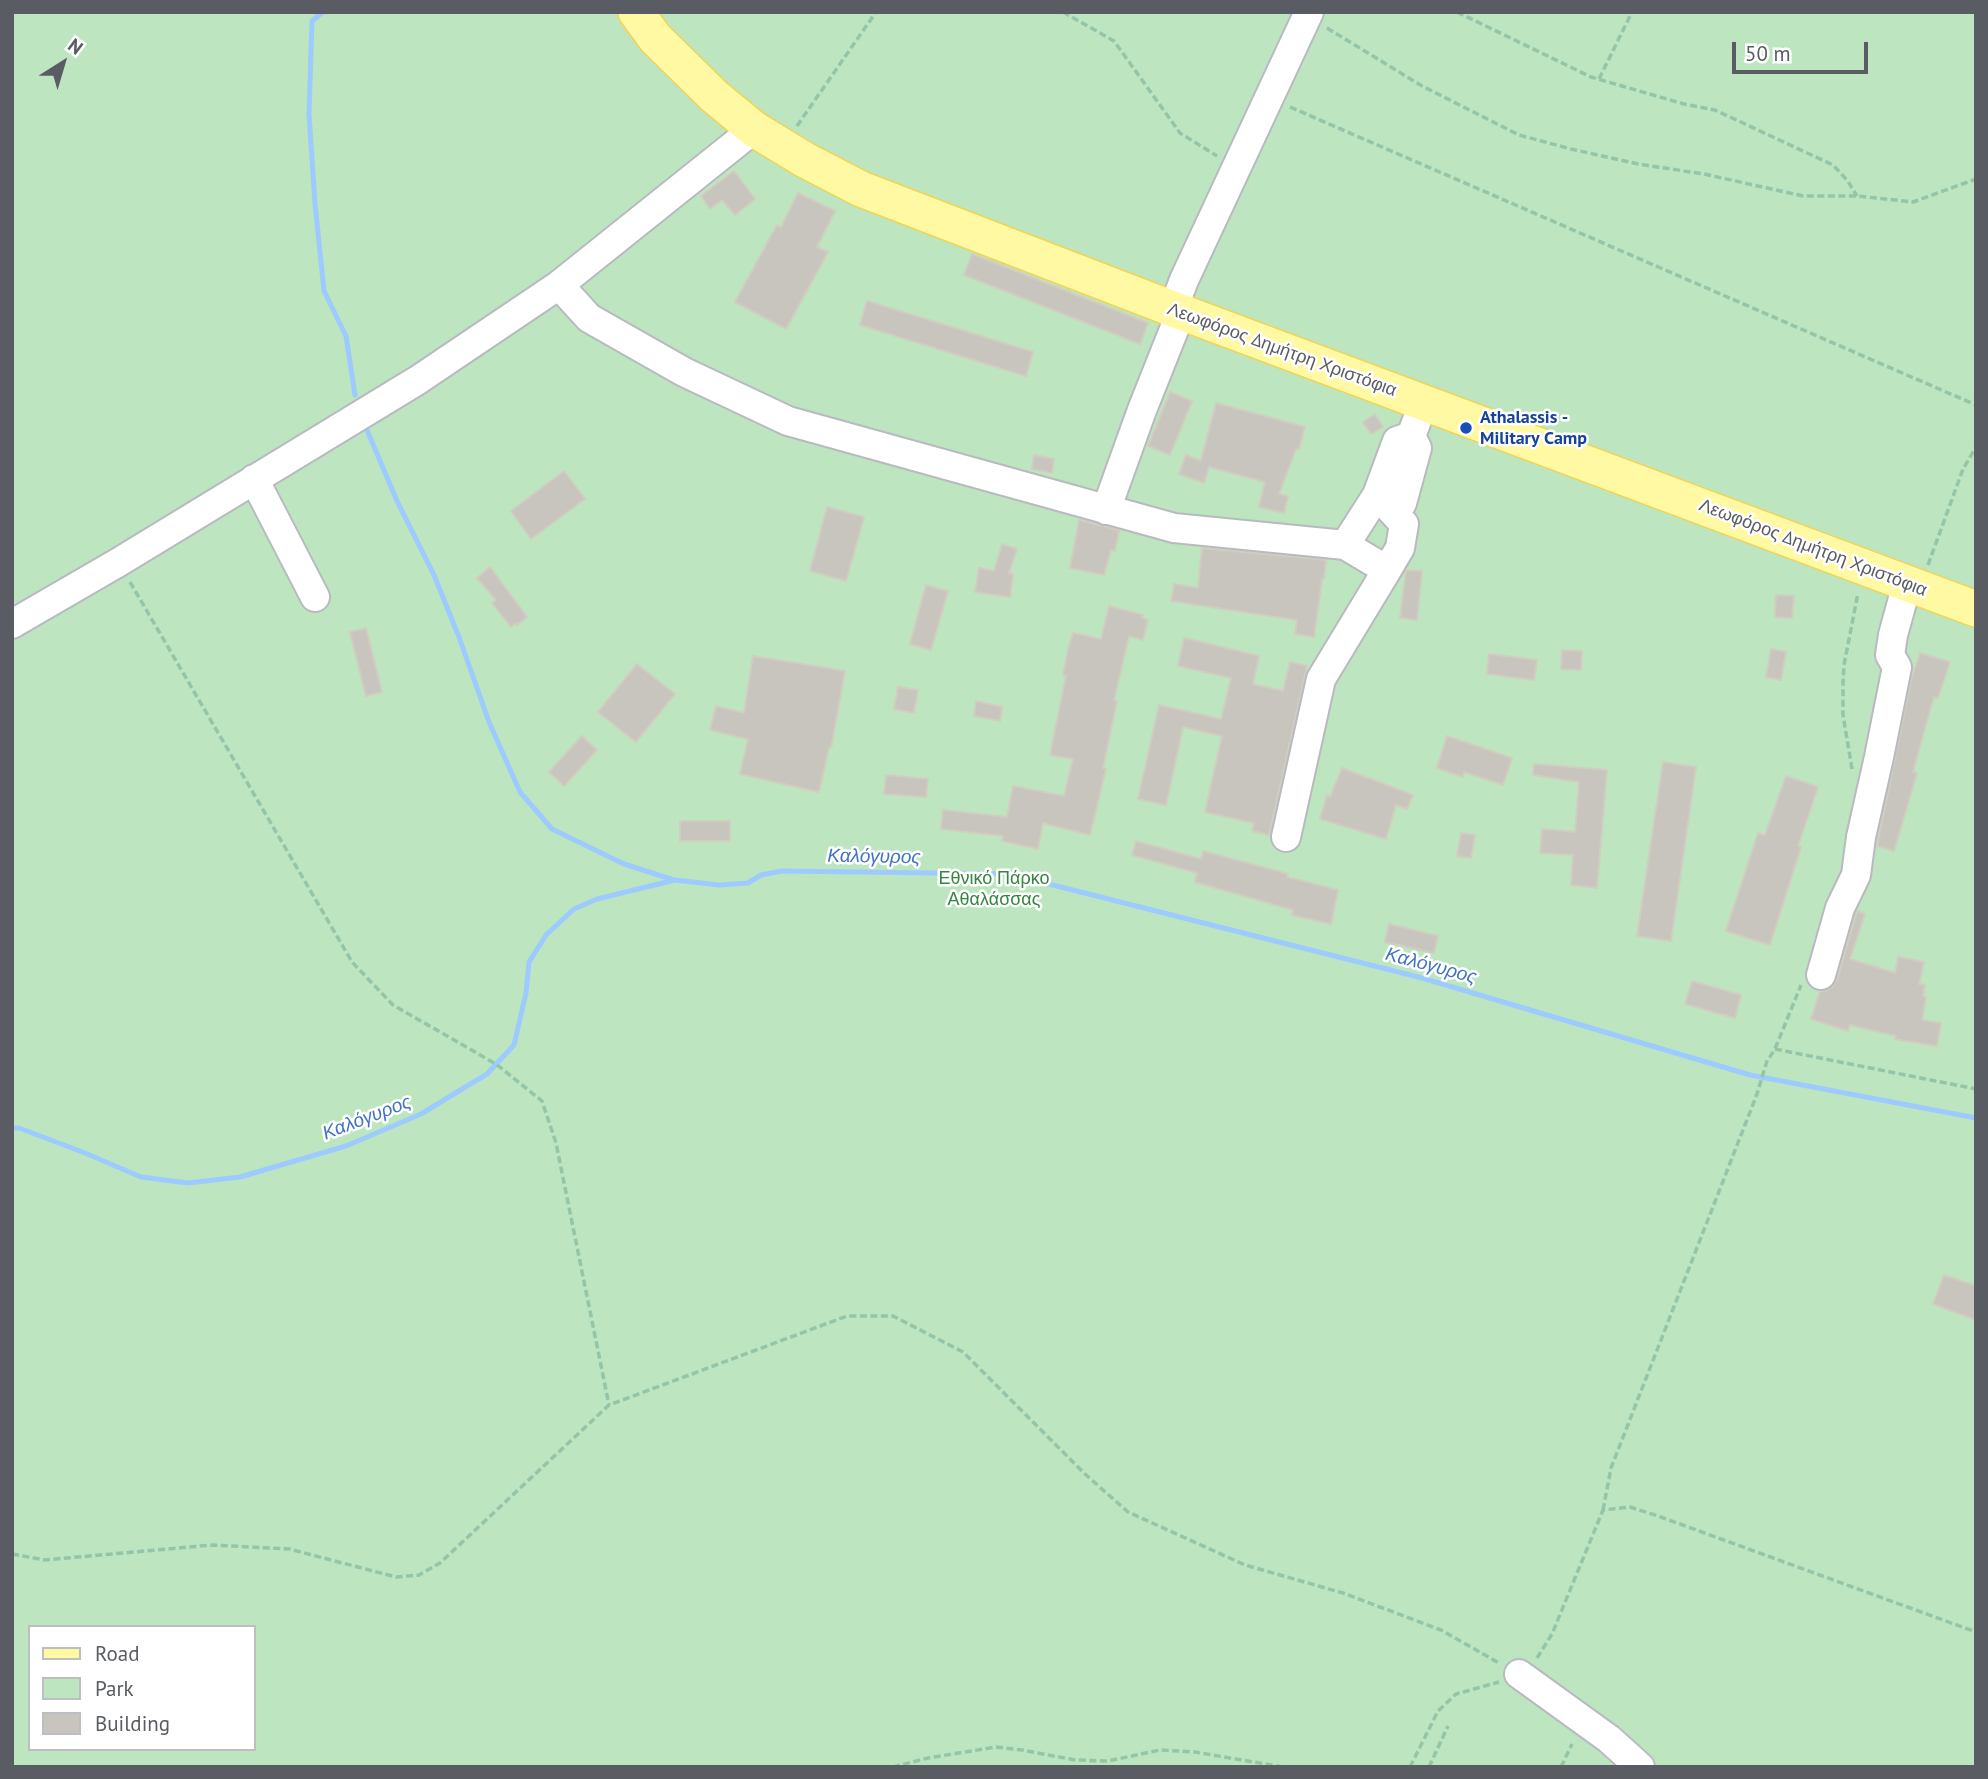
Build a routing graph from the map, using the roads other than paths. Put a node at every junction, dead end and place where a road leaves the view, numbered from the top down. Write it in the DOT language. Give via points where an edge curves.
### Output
graph roads {
  1 [pos="636,12"];
  2 [pos="1308,14"];
  3 [pos="768,138"];
  4 [pos="559,285"];
  5 [pos="1177,311"];
  6 [pos="1424,402"];
  7 [pos="254,479"];
  8 [pos="1381,500"];
  9 [pos="1106,510"];
  10 [pos="1345,545"];
  11 [pos="1387,570"];
  12 [pos="1913,586"];
  13 [pos="314,597"];
  14 [pos="1976,609"];
  15 [pos="12,624"];
  16 [pos="1286,837"];
  17 [pos="1812,976"];
  18 [pos="1519,1674"];
  19 [pos="1640,1767"];
  1 -- 3 [label="main road, Λεωφόρος Δημήτρη Χριστόφια" via="714,96"];
  2 -- 5 [label="lane" via="1184,280"];
  3 -- 4 [label="lane"];
  3 -- 5 [label="main road, Λεωφόρος Δημήτρη Χριστόφια" via="861,189"];
  4 -- 7 [label="lane" via="418,380"];
  4 -- 9 [label="lane" via="589,318 684,372 788,421"];
  5 -- 6 [label="main road, Λεωφόρος Δημήτρη Χριστόφια"];
  5 -- 9 [label="lane"];
  6 -- 8 [label="lane" via="1411,436 1417,448 1402,503"];
  6 -- 12 [label="main road, Λεωφόρος Δημήτρη Χριστόφια"];
  7 -- 13 [label="lane"];
  7 -- 15 [label="lane"];
  8 -- 10 [label="lane"];
  8 -- 11 [label="lane" via="1404,524 1400,548"];
  9 -- 10 [label="lane" via="1174,528"];
  10 -- 11 [label="lane"];
  11 -- 16 [label="lane" via="1321,679"];
  12 -- 14 [label="main road, Λεωφόρος Δημήτρη Χριστόφια"];
  12 -- 17 [label="lane" via="1893,635 1890,654 1897,667 1856,875"];
  18 -- 19 [label="lane"];
}
